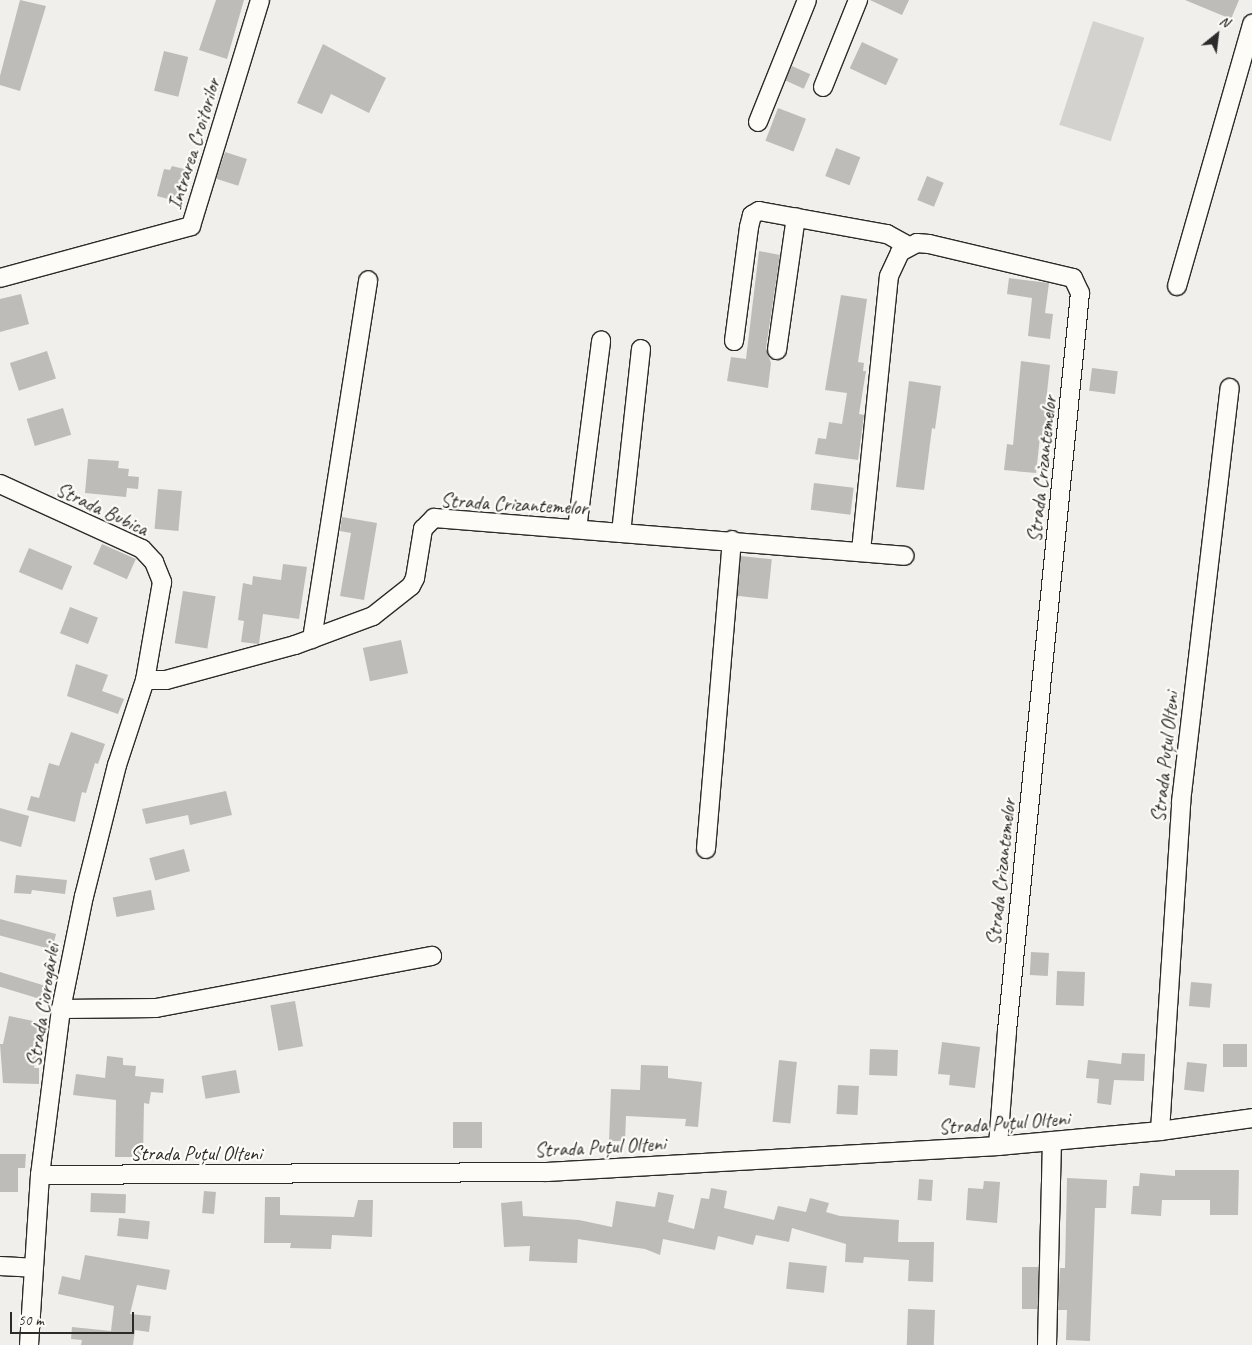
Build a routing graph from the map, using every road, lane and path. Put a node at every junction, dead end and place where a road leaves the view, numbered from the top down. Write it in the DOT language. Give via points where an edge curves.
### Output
graph roads {
  1 [pos="260,0"];
  2 [pos="807,0"];
  3 [pos="858,0"];
  4 [pos="1252,24"];
  5 [pos="823,87"];
  6 [pos="758,122"];
  7 [pos="796,217"];
  8 [pos="908,246"];
  9 [pos="0,278"];
  10 [pos="368,280"];
  11 [pos="1177,286"];
  12 [pos="601,341"];
  13 [pos="734,341"];
  14 [pos="641,349"];
  15 [pos="777,350"];
  16 [pos="1230,388"];
  17 [pos="0,484"];
  18 [pos="577,529"];
  19 [pos="621,533"];
  20 [pos="732,540"];
  21 [pos="861,551"];
  22 [pos="904,556"];
  23 [pos="312,639"];
  24 [pos="145,680"];
  25 [pos="706,848"];
  26 [pos="432,956"];
  27 [pos="61,1009"];
  28 [pos="1252,1118"];
  29 [pos="1160,1131"];
  30 [pos="1052,1141"];
  31 [pos="998,1146"];
  32 [pos="40,1175"];
  33 [pos="0,1266"];
  34 [pos="33,1268"];
  35 [pos="30,1345"];
  36 [pos="1047,1345"];
  1 -- 9 [label="street, Intrarea Croitorilor" via="191,226"];
  2 -- 6 [label="street"];
  3 -- 5 [label="street"];
  4 -- 11 [label="street"];
  7 -- 8 [label="street" via="887,234"];
  7 -- 13 [label="street" via="768,211 752,215"];
  7 -- 15 [label="street"];
  8 -- 21 [label="street" via="893,262 889,276"];
  8 -- 31 [label="street, Strada Crizantemelor" via="930,244 1066,274 1078,284 1080,293"];
  10 -- 23 [label="street"];
  12 -- 18 [label="street"];
  14 -- 19 [label="street"];
  16 -- 29 [label="street, Strada Puțul Olteni" via="1181,802"];
  17 -- 24 [label="street, Strada Bubica" via="124,538 142,549 154,562 162,582 161,604"];
  18 -- 19 [label="street, Strada Crizantemelor"];
  18 -- 23 [label="street, Strada Crizantemelor" via="434,518 422,529 411,586 373,616"];
  19 -- 20 [label="street, Strada Crizantemelor"];
  20 -- 21 [label="street, Strada Crizantemelor"];
  20 -- 25 [label="street"];
  21 -- 22 [label="street, Strada Crizantemelor"];
  23 -- 24 [label="street, Strada Crizantemelor" via="166,680"];
  24 -- 27 [label="street, Strada Ciorogârlei" via="115,774 84,896"];
  26 -- 27 [label="street" via="156,1008"];
  27 -- 32 [label="street, Strada Ciorogârlei"];
  28 -- 29 [label="street, Strada Puțul Olteni"];
  29 -- 30 [label="street, Strada Puțul Olteni"];
  30 -- 31 [label="street, Strada Puțul Olteni"];
  30 -- 36 [label="street"];
  31 -- 32 [label="street, Strada Puțul Olteni" via="547,1172"];
  32 -- 34 [label="street, Strada Ciorogârlei"];
  33 -- 34 [label="street"];
  34 -- 35 [label="street, Strada Ciorogârlei"];
}
